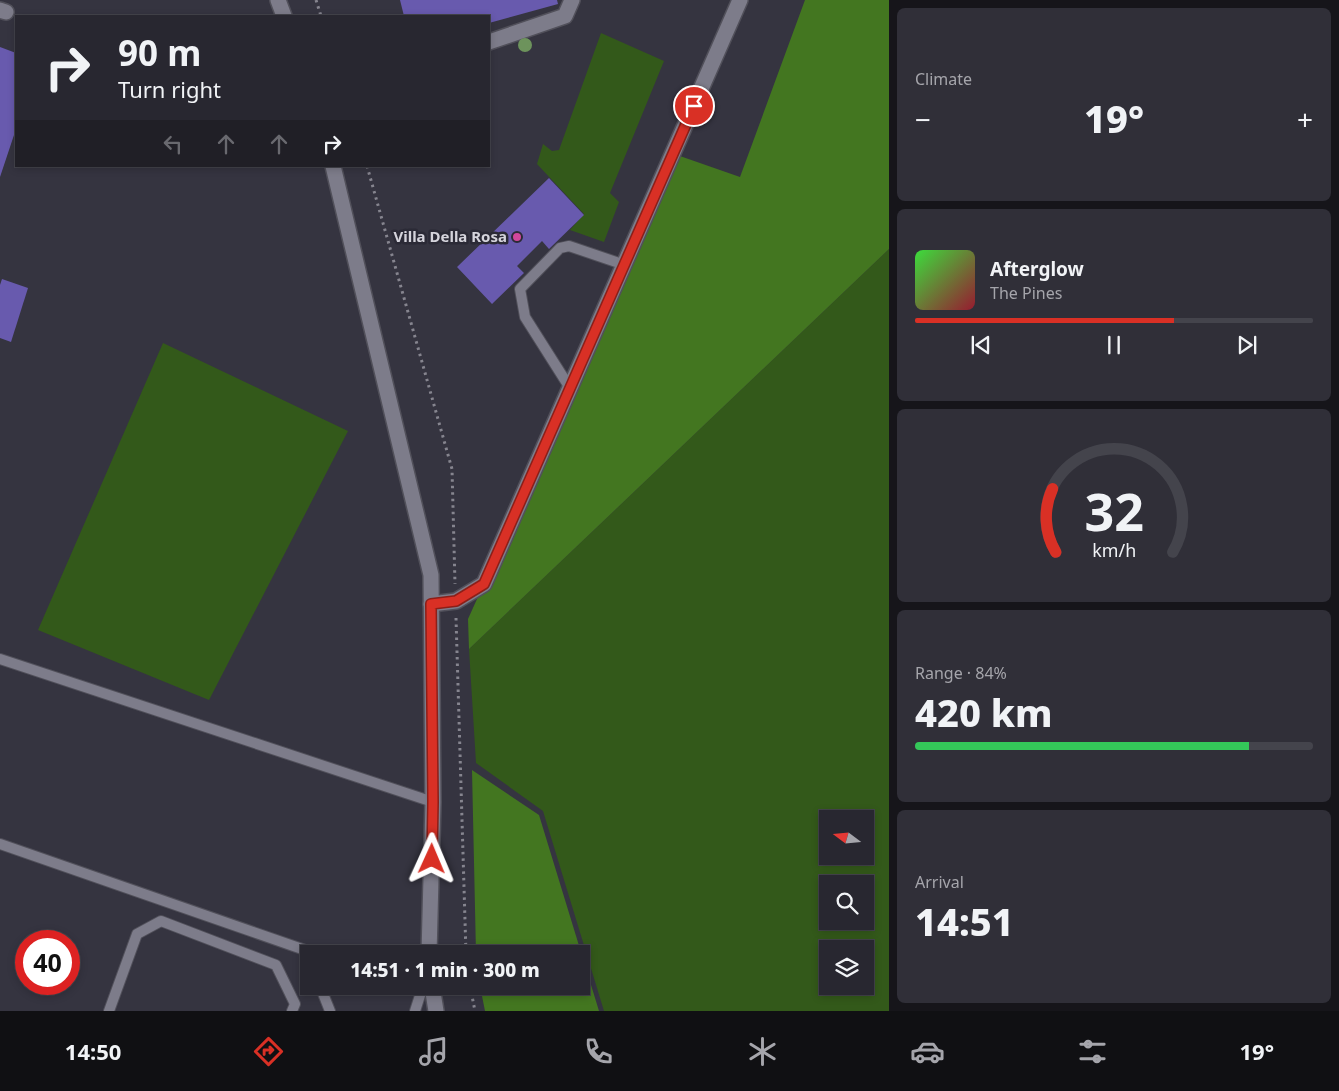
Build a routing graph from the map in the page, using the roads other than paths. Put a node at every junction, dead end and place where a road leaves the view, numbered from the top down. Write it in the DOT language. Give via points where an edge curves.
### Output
graph roads {
  1 [pos="278,0"];
  2 [pos="572,0"];
  3 [pos="740,0"];
  4 [pos="284,15"];
  5 [pos="490,42"];
  6 [pos="333,167"];
  7 [pos="625,265"];
  8 [pos="570,388"];
  9 [pos="431,604"];
  10 [pos="0,659"];
  11 [pos="433,802"];
  12 [pos="0,844"];
  13 [pos="429,945"];
  14 [pos="300,948"];
  15 [pos="324,995"];
  16 [pos="420,995"];
  17 [pos="433,995"];
  18 [pos="109,1011"];
  19 [pos="292,1011"];
  20 [pos="330,1011"];
  21 [pos="415,1011"];
  22 [pos="436,1011"];
  1 -- 4 [label="street"];
  2 -- 5 [label="street" via="565,16"];
  3 -- 7 [label="street"];
  6 -- 9 [label="street" via="431,575"];
  7 -- 8 [label="street"];
  7 -- 8 [label="lane" via="569,246 560,248 520,289 524,317"];
  8 -- 9 [label="street" via="484,584 456,601"];
  9 -- 11 [label="street"];
  10 -- 11 [label="lane"];
  11 -- 13 [label="street"];
  12 -- 14 [label="lane"];
  15 -- 20 [label="lane"];
  16 -- 21 [label="lane"];
  17 -- 22 [label="street"];
  18 -- 19 [label="lane" via="136,934 161,921 276,965 295,1004"];
}
